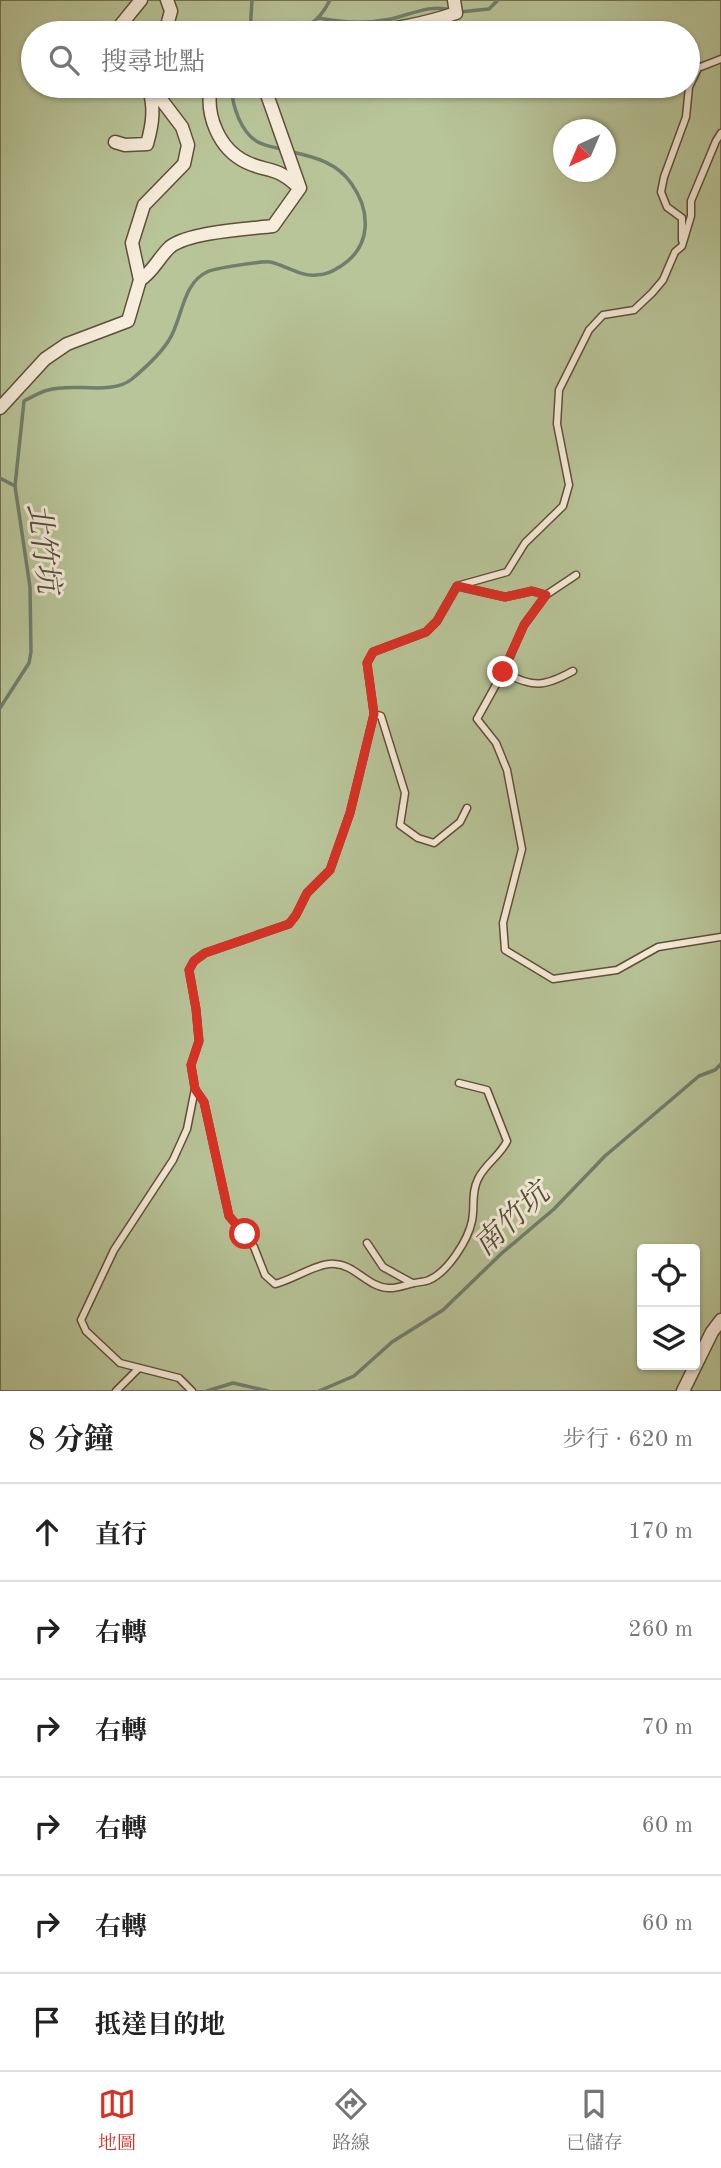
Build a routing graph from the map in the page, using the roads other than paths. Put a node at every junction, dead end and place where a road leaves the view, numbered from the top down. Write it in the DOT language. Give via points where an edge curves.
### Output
graph roads {
  1 [pos="141,0"];
  2 [pos="167,0"];
  3 [pos="455,5"];
  4 [pos="124,21"];
  5 [pos="168,21"];
  6 [pos="417,21"];
  7 [pos="721,59"];
  8 [pos="700,67"];
  9 [pos="152,98"];
  10 [pos="160,98"];
  11 [pos="210,98"];
  12 [pos="268,98"];
  13 [pos="689,98"];
  14 [pos="721,133"];
  15 [pos="115,142"];
  16 [pos="300,188"];
  17 [pos="691,216"];
  18 [pos="682,218"];
  19 [pos="682,246"];
  20 [pos="140,280"];
  21 [pos="0,408"];
  22 [pos="576,575"];
  23 [pos="457,586"];
  24 [pos="546,595"];
  25 [pos="573,671"];
  26 [pos="503,672"];
  27 [pos="374,714"];
  28 [pos="467,808"];
  29 [pos="721,937"];
  30 [pos="459,1083"];
  31 [pos="195,1089"];
  32 [pos="367,1243"];
  33 [pos="412,1283"];
  34 [pos="721,1320"];
  35 [pos="139,1368"];
  36 [pos="116,1391"];
  37 [pos="192,1391"];
  38 [pos="683,1391"];
  1 -- 4 [label="street"];
  2 -- 5 [label="street"];
  3 -- 6 [label="street"];
  7 -- 8 [label="lane"];
  9 -- 15 [label="street" via="148,144"];
  10 -- 20 [label="street" via="182,127 188,145 184,164 144,205 132,243"];
  11 -- 16 [label="street" via="214,130 234,155 286,175"];
  12 -- 16 [label="street"];
  13 -- 18 [label="lane" via="661,192 667,207"];
  14 -- 17 [label="lane" via="691,201"];
  16 -- 20 [label="street" via="273,226 188,238 170,247"];
  17 -- 18 [label="lane"];
  17 -- 19 [label="lane"];
  18 -- 19 [label="lane"];
  19 -- 23 [label="lane" via="663,279 634,310 603,315 589,330 559,390 557,424 569,485 563,506 524,543 507,572"];
  20 -- 21 [label="street" via="128,321 67,344 45,359"];
  22 -- 24 [label="lane"];
  23 -- 24 [label="lane" via="505,597 532,591"];
  23 -- 27 [label="lane" via="426,632 373,652 367,663"];
  24 -- 26 [label="lane" via="524,625"];
  25 -- 26 [label="lane" via="550,683 523,683"];
  26 -- 29 [label="lane" via="477,719 496,743 507,770 522,849 503,923 505,950 553,979 617,970 658,947"];
  27 -- 28 [label="lane" via="381,716 405,793 400,825 434,843 460,822"];
  27 -- 31 [label="lane" via="350,813 330,870 307,893 289,924 205,953 189,970 199,1041 191,1065"];
  30 -- 33 [label="lane" via="487,1090 507,1141 478,1179 472,1221 450,1263 430,1280"];
  31 -- 33 [label="lane" via="204,1102 229,1216 275,1284 335,1264 389,1289"];
  31 -- 35 [label="lane" via="187,1129 173,1160 114,1250 81,1320 109,1355"];
  32 -- 33 [label="lane" via="383,1267"];
  34 -- 38 [label="street"];
  35 -- 36 [label="lane"];
  35 -- 37 [label="lane" via="178,1378"];
}
